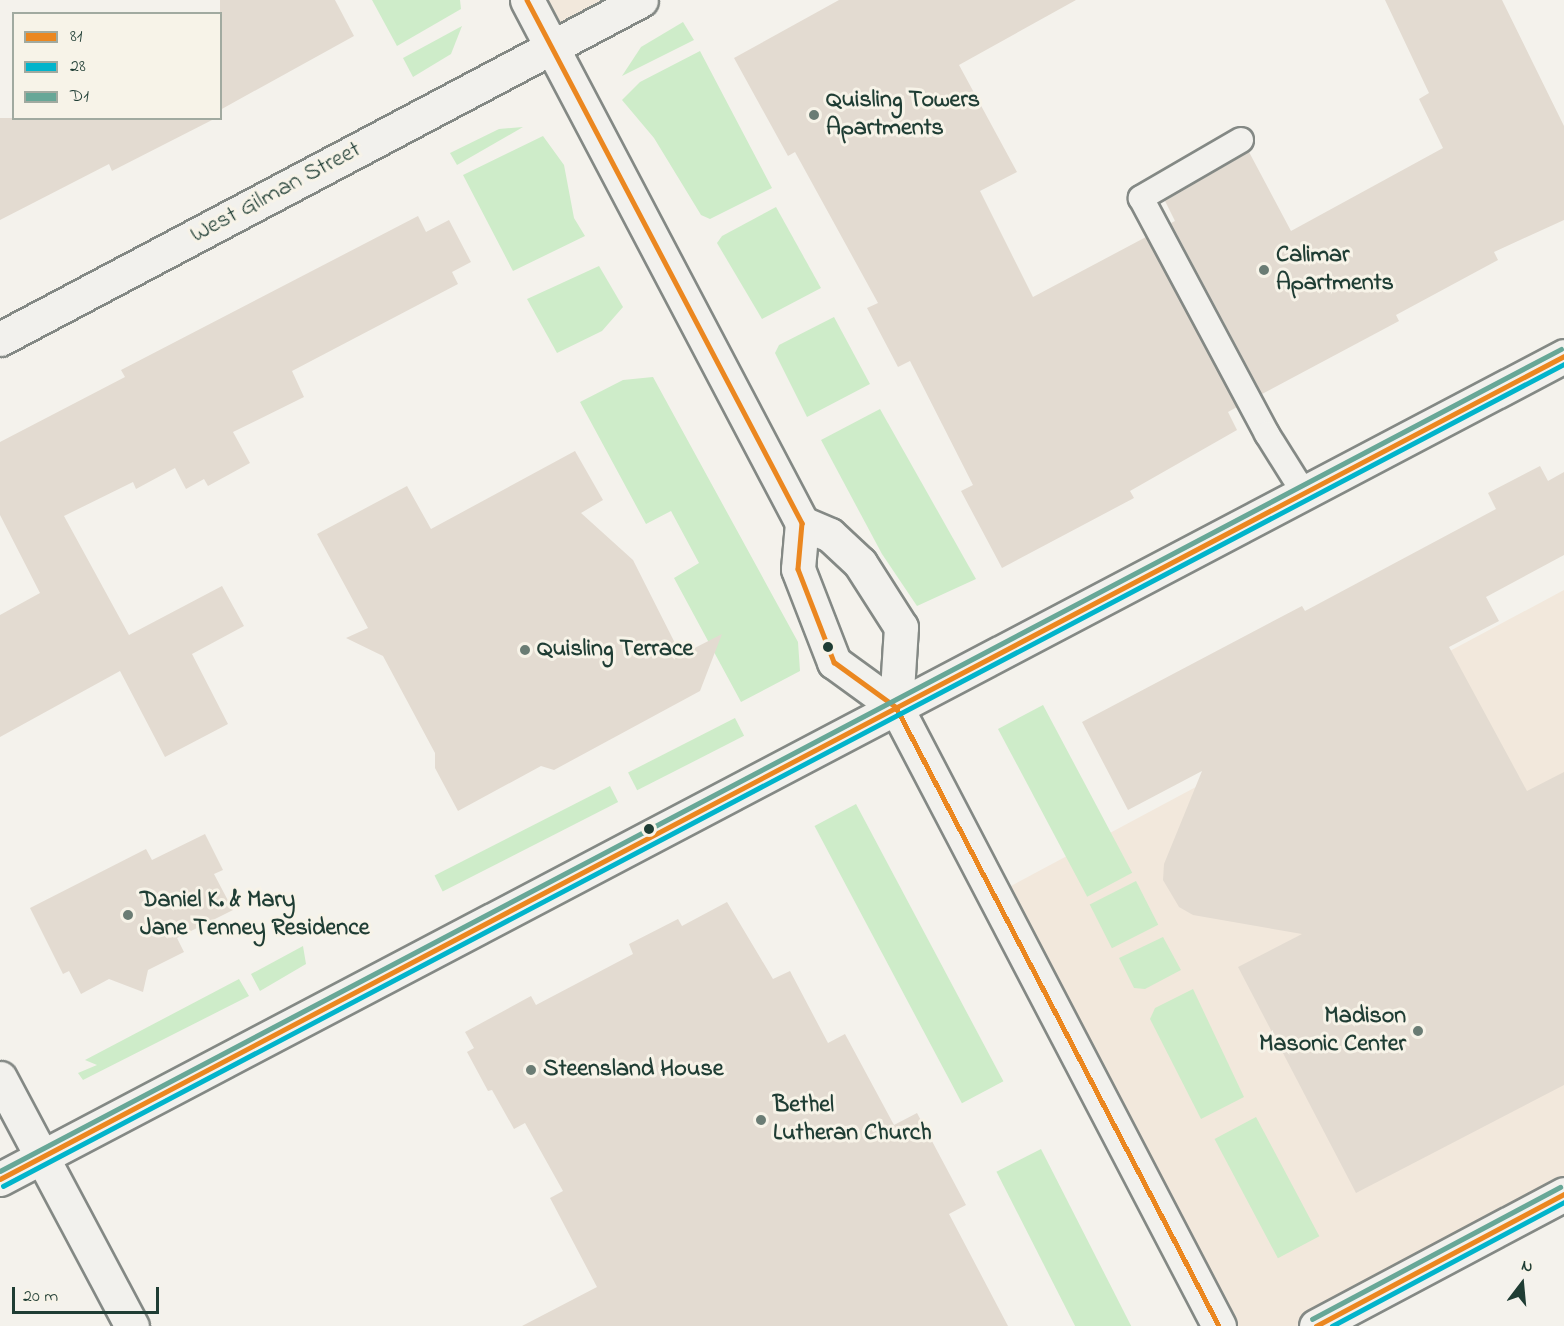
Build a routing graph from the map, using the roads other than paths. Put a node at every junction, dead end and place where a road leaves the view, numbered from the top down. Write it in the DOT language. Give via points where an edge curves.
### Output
graph roads {
  1 [pos="526,0"];
  2 [pos="641,0"];
  3 [pos="551,47"];
  4 [pos="1241,140"];
  5 [pos="0,339"];
  6 [pos="1564,356"];
  7 [pos="1304,493"];
  8 [pos="802,523"];
  9 [pos="896,707"];
  10 [pos="0,1078"];
  11 [pos="42,1157"];
  12 [pos="0,1179"];
  13 [pos="1564,1194"];
  14 [pos="132,1326"];
  15 [pos="1219,1326"];
  16 [pos="1316,1326"];
  1 -- 3 [label="street"];
  2 -- 3 [label="street, West Gilman Street"];
  3 -- 5 [label="street, West Gilman Street"];
  3 -- 8 [label="street"];
  4 -- 7 [label="lane" via="1141,198 1267,434"];
  6 -- 7 [label="street"];
  7 -- 9 [label="street"];
  8 -- 9 [label="street" via="798,569 834,662"];
  8 -- 9 [label="street" via="830,535 860,563 901,627"];
  9 -- 11 [label="street"];
  9 -- 15 [label="street"];
  10 -- 11 [label="street"];
  11 -- 12 [label="street"];
  11 -- 14 [label="street"];
  13 -- 16 [label="street"];
}
